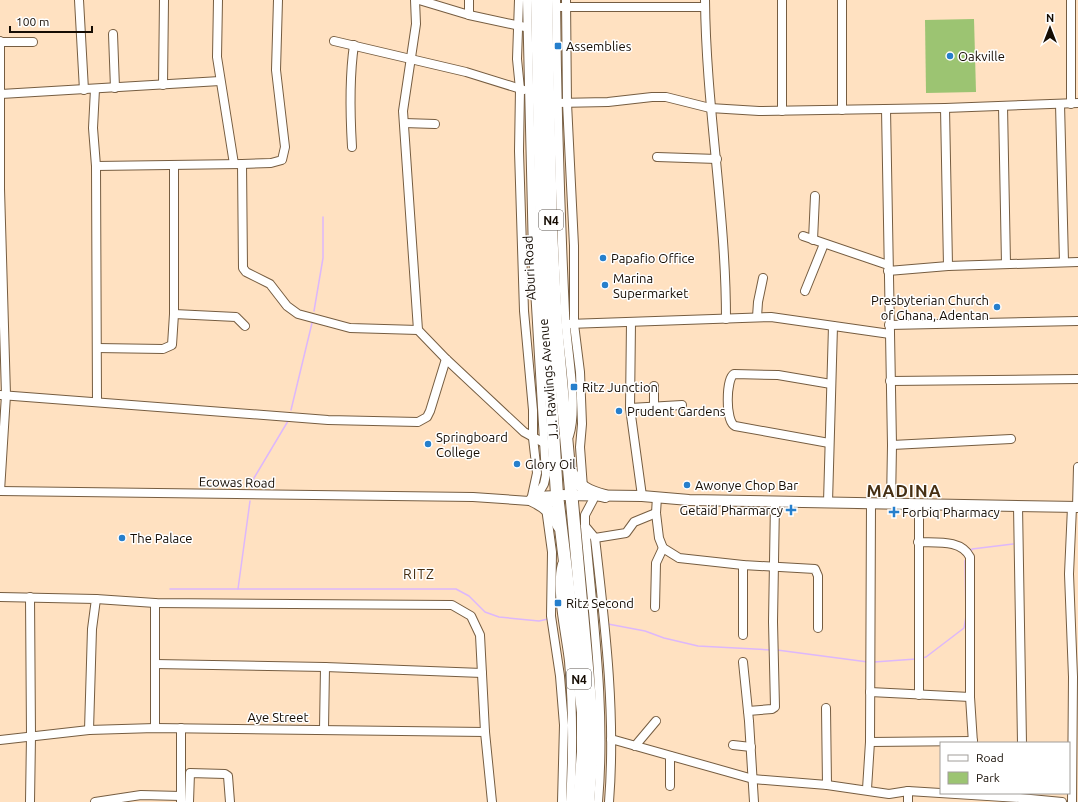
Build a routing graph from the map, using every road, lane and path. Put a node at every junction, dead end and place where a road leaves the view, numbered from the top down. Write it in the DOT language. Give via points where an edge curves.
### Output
graph roads {
  1 [pos="79,0"];
  2 [pos="164,0"];
  3 [pos="218,0"];
  4 [pos="278,0"];
  5 [pos="415,0"];
  6 [pos="419,0"];
  7 [pos="469,0"];
  8 [pos="519,0"];
  9 [pos="527,0"];
  10 [pos="536,0"];
  11 [pos="546,0"];
  12 [pos="782,0"];
  13 [pos="842,0"];
  14 [pos="1071,0"];
  15 [pos="705,3"];
  16 [pos="556,4"];
  17 [pos="566,4"];
  18 [pos="469,15"];
  19 [pos="523,27"];
  20 [pos="113,34"];
  21 [pos="334,41"];
  22 [pos="0,42"];
  23 [pos="33,42"];
  24 [pos="354,45"];
  25 [pos="412,58"];
  26 [pos="220,81"];
  27 [pos="163,85"];
  28 [pos="95,88"];
  29 [pos="115,88"];
  30 [pos="520,89"];
  31 [pos="84,90"];
  32 [pos="529,92"];
  33 [pos="0,94"];
  34 [pos="557,103"];
  35 [pos="567,103"];
  36 [pos="1074,103"];
  37 [pos="1060,104"];
  38 [pos="1003,106"];
  39 [pos="710,108"];
  40 [pos="945,108"];
  41 [pos="886,109"];
  42 [pos="842,110"];
  43 [pos="782,111"];
  44 [pos="404,123"];
  45 [pos="435,124"];
  46 [pos="352,147"];
  47 [pos="657,157"];
  48 [pos="717,159"];
  49 [pos="238,164"];
  50 [pos="174,165"];
  51 [pos="96,166"];
  52 [pos="815,196"];
  53 [pos="0,197"];
  54 [pos="556,229"];
  55 [pos="803,236"];
  56 [pos="813,240"];
  57 [pos="824,244"];
  58 [pos="1064,262"];
  59 [pos="1078,262"];
  60 [pos="1006,264"];
  61 [pos="948,266"];
  62 [pos="888,268"];
  63 [pos="1,275"];
  64 [pos="763,278"];
  65 [pos="806,290"];
  66 [pos="174,314"];
  67 [pos="757,317"];
  68 [pos="726,319"];
  69 [pos="541,321"];
  70 [pos="1078,321"];
  71 [pos="631,322"];
  72 [pos="570,324"];
  73 [pos="245,326"];
  74 [pos="833,326"];
  75 [pos="890,329"];
  76 [pos="418,330"];
  77 [pos="97,348"];
  78 [pos="446,360"];
  79 [pos="1078,379"];
  80 [pos="890,382"];
  81 [pos="830,384"];
  82 [pos="654,386"];
  83 [pos="3,395"];
  84 [pos="97,402"];
  85 [pos="682,405"];
  86 [pos="654,407"];
  87 [pos="630,408"];
  88 [pos="533,438"];
  89 [pos="1012,439"];
  90 [pos="568,440"];
  91 [pos="544,443"];
  92 [pos="829,443"];
  93 [pos="892,445"];
  94 [pos="1078,467"];
  95 [pos="570,470"];
  96 [pos="583,488"];
  97 [pos="0,491"];
  98 [pos="606,496"];
  99 [pos="642,496"];
  100 [pos="531,497"];
  101 [pos="565,499"];
  102 [pos="659,499"];
  103 [pos="593,500"];
  104 [pos="775,502"];
  105 [pos="828,502"];
  106 [pos="871,503"];
  107 [pos="891,503"];
  108 [pos="919,504"];
  109 [pos="1018,506"];
  110 [pos="545,507"];
  111 [pos="1076,507"];
  112 [pos="656,513"];
  113 [pos="585,526"];
  114 [pos="561,528"];
  115 [pos="595,538"];
  116 [pos="918,542"];
  117 [pos="663,548"];
  118 [pos="743,565"];
  119 [pos="774,568"];
  120 [pos="0,597"];
  121 [pos="30,598"];
  122 [pos="96,599"];
  123 [pos="155,603"];
  124 [pos="655,607"];
  125 [pos="818,628"];
  126 [pos="743,635"];
  127 [pos="743,662"];
  128 [pos="155,664"];
  129 [pos="325,667"];
  130 [pos="482,673"];
  131 [pos="593,682"];
  132 [pos="870,692"];
  133 [pos="919,695"];
  134 [pos="970,697"];
  135 [pos="826,708"];
  136 [pos="748,711"];
  137 [pos="656,721"];
  138 [pos="155,728"];
  139 [pos="181,728"];
  140 [pos="324,729"];
  141 [pos="88,730"];
  142 [pos="485,732"];
  143 [pos="31,736"];
  144 [pos="611,739"];
  145 [pos="0,740"];
  146 [pos="870,742"];
  147 [pos="973,742"];
  148 [pos="1022,742"];
  149 [pos="733,745"];
  150 [pos="635,746"];
  151 [pos="751,747"];
  152 [pos="670,756"];
  153 [pos="753,779"];
  154 [pos="576,780"];
  155 [pos="827,785"];
  156 [pos="670,786"];
  157 [pos="867,789"];
  158 [pos="908,791"];
  159 [pos="940,792"];
  160 [pos="974,794"];
  161 [pos="1020,795"];
  162 [pos="181,799"];
  163 [pos="30,802"];
  164 [pos="95,802"];
  165 [pos="189,802"];
  166 [pos="230,802"];
  167 [pos="492,802"];
  168 [pos="562,802"];
  169 [pos="570,802"];
  170 [pos="579,802"];
  171 [pos="588,802"];
  172 [pos="598,802"];
  173 [pos="609,802"];
  174 [pos="754,802"];
  175 [pos="908,802"];
  176 [pos="1062,802"];
  177 [pos="1072,802"];
  1 -- 31 [label="street"];
  2 -- 27 [label="street"];
  3 -- 26 [label="street" via="217,57"];
  4 -- 49 [label="street" via="276,70 284,154 282,160 277,162"];
  5 -- 25 [label="street" via="417,17"];
  6 -- 18 [label="street"];
  7 -- 18 [label="street"];
  8 -- 19 [label="street"];
  9 -- 19 [label="street"];
  10 -- 69 [label="highway, Aburi Road / N4" via="542,255"];
  11 -- 54 [label="highway, J.J. Rawlings Avenue / N4"];
  12 -- 43 [label="street"];
  13 -- 42 [label="street"];
  14 -- 36 [label="street"];
  15 -- 17 [label="street"];
  15 -- 39 [label="street"];
  16 -- 17 [label="street"];
  16 -- 34 [label="street"];
  17 -- 35 [label="street"];
  18 -- 19 [label="street"];
  19 -- 30 [label="street" via="517,59"];
  19 -- 32 [label="street"];
  20 -- 29 [label="street"];
  21 -- 24 [label="street"];
  22 -- 23 [label="street"];
  22 -- 33 [label="street"];
  24 -- 25 [label="street"];
  24 -- 46 [label="street" via="350,108"];
  25 -- 30 [label="street"];
  25 -- 44 [label="street" via="404,97"];
  26 -- 27 [label="street"];
  26 -- 49 [label="street"];
  27 -- 29 [label="street"];
  28 -- 29 [label="street"];
  28 -- 31 [label="street"];
  28 -- 51 [label="street" via="93,128"];
  30 -- 32 [label="street"];
  30 -- 88 [label="street" via="524,310"];
  31 -- 33 [label="street"];
  32 -- 69 [label="street" via="532,255"];
  33 -- 53 [label="street"];
  34 -- 35 [label="street"];
  34 -- 54 [label="street"];
  35 -- 39 [label="street" via="666,97"];
  35 -- 72 [label="street" via="574,246"];
  36 -- 37 [label="street"];
  37 -- 38 [label="street"];
  37 -- 58 [label="street"];
  38 -- 40 [label="street"];
  38 -- 60 [label="street"];
  39 -- 43 [label="street"];
  39 -- 48 [label="street"];
  40 -- 41 [label="street"];
  40 -- 61 [label="street"];
  41 -- 42 [label="street"];
  41 -- 62 [label="street"];
  42 -- 43 [label="street"];
  44 -- 45 [label="street"];
  44 -- 76 [label="street"];
  47 -- 48 [label="street"];
  48 -- 68 [label="street"];
  49 -- 50 [label="street"];
  49 -- 76 [label="street" via="243,268 246,272 270,284 287,306 298,314 350,328"];
  50 -- 51 [label="street"];
  50 -- 66 [label="street"];
  51 -- 77 [label="street"];
  52 -- 56 [label="street"];
  53 -- 63 [label="street"];
  54 -- 72 [label="street"];
  54 -- 90 [label="highway, J.J. Rawlings Avenue / N4" via="556,325"];
  55 -- 56 [label="street"];
  56 -- 57 [label="street"];
  57 -- 62 [label="street"];
  57 -- 65 [label="street"];
  58 -- 59 [label="street"];
  58 -- 60 [label="street"];
  60 -- 61 [label="street"];
  61 -- 62 [label="street"];
  62 -- 75 [label="street"];
  63 -- 83 [label="street"];
  64 -- 67 [label="street"];
  66 -- 73 [label="street" via="236,318"];
  66 -- 77 [label="street" via="172,345 169,348"];
  67 -- 68 [label="street"];
  67 -- 74 [label="street"];
  68 -- 71 [label="street"];
  69 -- 91 [label="street"];
  69 -- 101 [label="highway, Aburi Road / N4" via="555,463"];
  70 -- 75 [label="street"];
  71 -- 72 [label="street"];
  71 -- 87 [label="street"];
  72 -- 90 [label="street" via="572,422"];
  72 -- 96 [label="street" via="580,372"];
  74 -- 75 [label="street"];
  74 -- 81 [label="street"];
  75 -- 80 [label="street"];
  76 -- 78 [label="street"];
  77 -- 84 [label="street"];
  78 -- 84 [label="street" via="430,411 427,417 418,422 328,420"];
  78 -- 88 [label="street"];
  79 -- 80 [label="street"];
  80 -- 93 [label="street"];
  81 -- 92 [label="street"];
  81 -- 92 [label="street" via="778,375 734,374 730,380 728,415 735,426"];
  82 -- 86 [label="street"];
  83 -- 84 [label="street"];
  83 -- 97 [label="street"];
  85 -- 86 [label="street"];
  86 -- 87 [label="street"];
  87 -- 99 [label="street"];
  88 -- 91 [label="street"];
  88 -- 100 [label="street" via="537,473"];
  89 -- 93 [label="street"];
  90 -- 95 [label="highway, J.J. Rawlings Avenue / N4"];
  91 -- 100 [label="street" via="544,484"];
  92 -- 105 [label="street"];
  93 -- 107 [label="street"];
  94 -- 111 [label="street"];
  95 -- 96 [label="highway" via="574,479"];
  95 -- 101 [label="highway, J.J. Rawlings Avenue / N4"];
  96 -- 98 [label="highway"];
  97 -- 100 [label="street, Ecowas Road"];
  98 -- 99 [label="main road"];
  98 -- 101 [label="main road"];
  99 -- 102 [label="main road"];
  100 -- 101 [label="street, Ecowas Road"];
  100 -- 110 [label="highway"];
  101 -- 103 [label="main road"];
  101 -- 114 [label="highway, Aburi Road / N4"];
  101 -- 131 [label="highway, J.J. Rawlings Avenue / N4" via="576,546"];
  102 -- 103 [label="main road"];
  102 -- 104 [label="main road"];
  102 -- 112 [label="street"];
  103 -- 113 [label="street" via="585,515"];
  104 -- 105 [label="main road"];
  104 -- 119 [label="street"];
  105 -- 106 [label="main road"];
  106 -- 107 [label="main road"];
  106 -- 132 [label="street"];
  107 -- 108 [label="main road"];
  108 -- 109 [label="main road"];
  108 -- 116 [label="street"];
  109 -- 111 [label="main road"];
  109 -- 148 [label="street"];
  110 -- 114 [label="highway"];
  110 -- 168 [label="street" via="552,552 551,616 564,726"];
  111 -- 177 [label="street" via="1069,574 1073,677"];
  112 -- 115 [label="street" via="634,522 626,533"];
  112 -- 117 [label="street" via="656,527"];
  113 -- 115 [label="street"];
  113 -- 131 [label="street"];
  114 -- 154 [label="highway, Aburi Road / N4" via="583,712 583,752"];
  115 -- 144 [label="street" via="609,678"];
  116 -- 133 [label="street"];
  116 -- 134 [label="street" via="955,544 962,546 968,554"];
  117 -- 118 [label="street" via="679,558"];
  117 -- 124 [label="street" via="656,563"];
  118 -- 119 [label="street"];
  118 -- 126 [label="street"];
  119 -- 125 [label="street" via="812,568 817,572"];
  119 -- 136 [label="street" via="775,707"];
  120 -- 121 [label="street"];
  121 -- 122 [label="street"];
  121 -- 143 [label="street"];
  122 -- 123 [label="street"];
  122 -- 141 [label="street" via="92,630"];
  123 -- 128 [label="street"];
  123 -- 130 [label="street" via="452,605 471,616 480,635"];
  127 -- 136 [label="street"];
  128 -- 129 [label="street"];
  128 -- 138 [label="street"];
  129 -- 130 [label="street"];
  129 -- 140 [label="street"];
  130 -- 142 [label="street"];
  131 -- 171 [label="highway, J.J. Rawlings Avenue / N4"];
  131 -- 172 [label="street" via="601,752"];
  132 -- 133 [label="street"];
  132 -- 146 [label="street"];
  133 -- 134 [label="street"];
  134 -- 147 [label="street"];
  135 -- 155 [label="street"];
  136 -- 151 [label="street"];
  137 -- 150 [label="street"];
  138 -- 139 [label="street, Aye Street"];
  138 -- 141 [label="street, Aye Street"];
  139 -- 140 [label="street, Aye Street"];
  139 -- 162 [label="street"];
  140 -- 142 [label="street, Aye Street"];
  141 -- 143 [label="street, Aye Street"];
  142 -- 167 [label="street"];
  143 -- 145 [label="street, Aye Street"];
  143 -- 163 [label="street"];
  144 -- 150 [label="street"];
  144 -- 173 [label="street"];
  146 -- 147 [label="street"];
  146 -- 157 [label="street"];
  149 -- 151 [label="street"];
  150 -- 152 [label="street"];
  151 -- 153 [label="street"];
  152 -- 153 [label="street"];
  152 -- 156 [label="street"];
  153 -- 155 [label="street"];
  153 -- 174 [label="street"];
  154 -- 169 [label="street"];
  154 -- 170 [label="highway, N4"];
  155 -- 157 [label="street"];
  157 -- 158 [label="street" via="890,794"];
  158 -- 159 [label="street"];
  158 -- 175 [label="street"];
  160 -- 161 [label="street"];
  161 -- 176 [label="street"];
  162 -- 164 [label="street" via="141,795"];
  165 -- 166 [label="street" via="190,773 228,776"];
}
